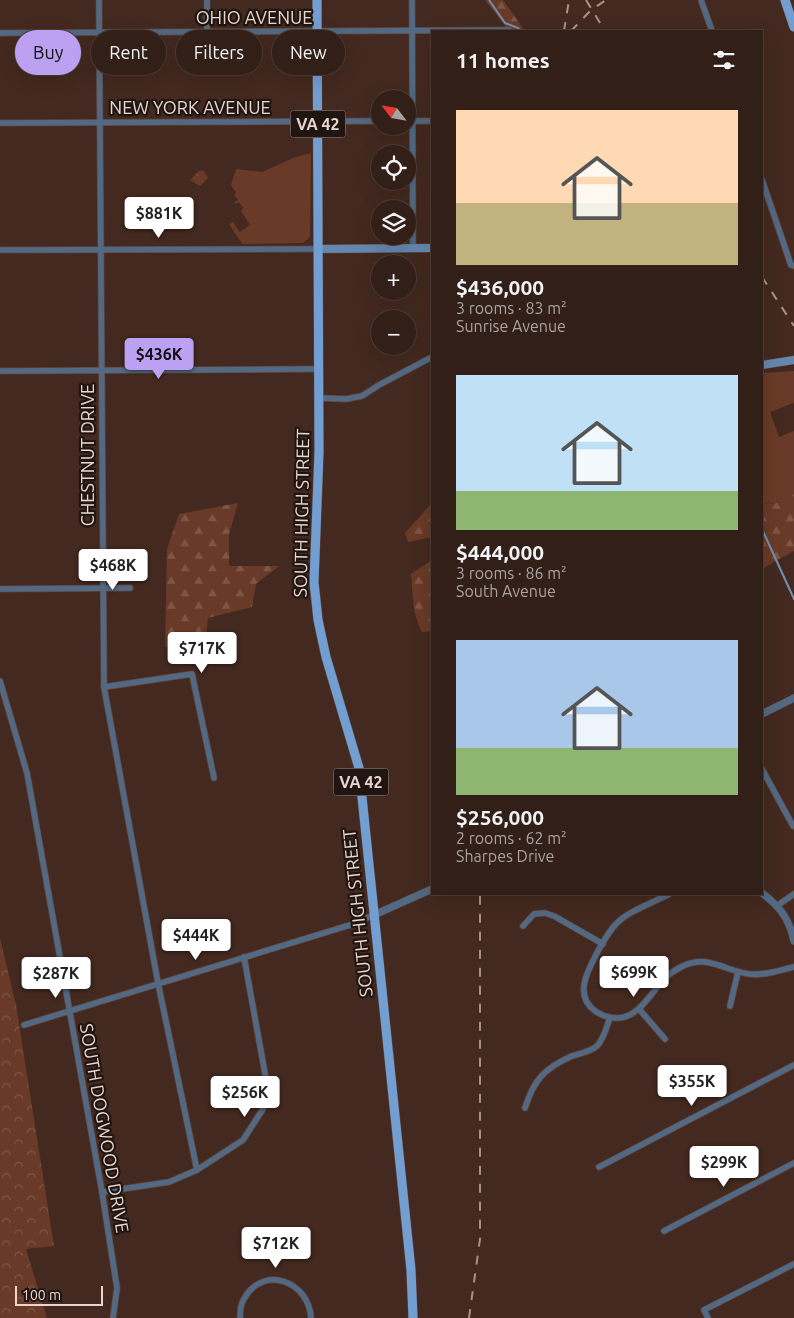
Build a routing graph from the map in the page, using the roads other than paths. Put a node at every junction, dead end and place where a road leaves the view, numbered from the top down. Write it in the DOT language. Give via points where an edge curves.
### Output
graph roads {
  1 [pos="99,0"];
  2 [pos="207,0"];
  3 [pos="317,0"];
  4 [pos="412,0"];
  5 [pos="701,0"];
  6 [pos="785,0"];
  7 [pos="794,27"];
  8 [pos="99,30"];
  9 [pos="207,30"];
  10 [pos="318,30"];
  11 [pos="712,30"];
  12 [pos="412,31"];
  13 [pos="431,31"];
  14 [pos="91,32"];
  15 [pos="345,32"];
  16 [pos="0,33"];
  17 [pos="99,75"];
  18 [pos="318,75"];
  19 [pos="411,90"];
  20 [pos="318,121"];
  21 [pos="371,121"];
  22 [pos="416,121"];
  23 [pos="431,121"];
  24 [pos="100,122"];
  25 [pos="0,123"];
  26 [pos="410,135"];
  27 [pos="763,183"];
  28 [pos="413,248"];
  29 [pos="431,248"];
  30 [pos="318,249"];
  31 [pos="0,250"];
  32 [pos="101,250"];
  33 [pos="794,266"];
  34 [pos="431,357"];
  35 [pos="794,360"];
  36 [pos="763,365"];
  37 [pos="318,369"];
  38 [pos="102,370"];
  39 [pos="0,371"];
  40 [pos="319,398"];
  41 [pos="103,588"];
  42 [pos="130,588"];
  43 [pos="0,589"];
  44 [pos="0,681"];
  45 [pos="104,687"];
  46 [pos="794,698"];
  47 [pos="763,714"];
  48 [pos="763,771"];
  49 [pos="214,778"];
  50 [pos="793,826"];
  51 [pos="431,889"];
  52 [pos="763,894"];
  53 [pos="794,894"];
  54 [pos="667,895"];
  55 [pos="778,905"];
  56 [pos="374,915"];
  57 [pos="523,926"];
  58 [pos="794,940"];
  59 [pos="603,944"];
  60 [pos="244,958"];
  61 [pos="794,967"];
  62 [pos="738,972"];
  63 [pos="158,983"];
  64 [pos="730,1006"];
  65 [pos="638,1008"];
  66 [pos="69,1011"];
  67 [pos="610,1018"];
  68 [pos="24,1025"];
  69 [pos="665,1039"];
  70 [pos="794,1065"];
  71 [pos="525,1108"];
  72 [pos="794,1163"];
  73 [pos="599,1167"];
  74 [pos="197,1170"];
  75 [pos="102,1192"];
  76 [pos="664,1232"];
  77 [pos="794,1264"];
  78 [pos="113,1318"];
  79 [pos="240,1318"];
  80 [pos="311,1318"];
  81 [pos="414,1318"];
  82 [pos="708,1318"];
  1 -- 8 [label="street, CHESTNUT DRIVE"];
  2 -- 9 [label="street"];
  3 -- 10 [label="main road, SOUTH HIGH STREET / VA 42"];
  4 -- 12 [label="street"];
  5 -- 11 [label="street"];
  6 -- 7 [label="main road"];
  12 -- 13 [label="street, OHIO AVENUE"];
  12 -- 15 [label="street, OHIO AVENUE"];
  12 -- 19 [label="street"];
  14 -- 16 [label="street, OHIO AVENUE"];
  17 -- 24 [label="street, CHESTNUT DRIVE"];
  18 -- 20 [label="main road, SOUTH HIGH STREET / VA 42"];
  20 -- 21 [label="street, NEW YORK AVENUE"];
  20 -- 24 [label="street, NEW YORK AVENUE"];
  20 -- 30 [label="main road, SOUTH HIGH STREET / VA 42"];
  22 -- 23 [label="street"];
  24 -- 25 [label="street, NEW YORK AVENUE"];
  24 -- 32 [label="street, CHESTNUT DRIVE"];
  26 -- 28 [label="street"];
  27 -- 33 [label="street" via="791,266"];
  28 -- 29 [label="main road"];
  28 -- 30 [label="main road"];
  30 -- 32 [label="street"];
  30 -- 37 [label="main road, SOUTH HIGH STREET / VA 42"];
  31 -- 32 [label="street"];
  32 -- 38 [label="street, CHESTNUT DRIVE"];
  34 -- 40 [label="street" via="361,396"];
  35 -- 36 [label="main road"];
  37 -- 38 [label="street"];
  37 -- 40 [label="main road, SOUTH HIGH STREET / VA 42"];
  38 -- 39 [label="street"];
  38 -- 41 [label="street, CHESTNUT DRIVE"];
  40 -- 56 [label="main road, SOUTH HIGH STREET / VA 42" via="316,604 326,657 359,768"];
  41 -- 42 [label="street"];
  41 -- 43 [label="street"];
  41 -- 45 [label="street, CHESTNUT DRIVE"];
  44 -- 66 [label="street, SOUTH DOGWOOD DRIVE" via="27,773"];
  45 -- 49 [label="street" via="192,674"];
  45 -- 63 [label="street, CHESTNUT DRIVE"];
  46 -- 47 [label="street"];
  48 -- 50 [label="street"];
  51 -- 56 [label="street"];
  52 -- 55 [label="street"];
  53 -- 55 [label="street"];
  54 -- 59 [label="street" via="622,919 610,930"];
  55 -- 58 [label="street" via="792,929"];
  56 -- 60 [label="street"];
  56 -- 81 [label="main road, SOUTH HIGH STREET / VA 42"];
  57 -- 59 [label="street" via="534,914 549,914"];
  59 -- 67 [label="street" via="583,986 591,1008"];
  60 -- 63 [label="street"];
  60 -- 74 [label="street" via="266,1079 263,1109 243,1140"];
  61 -- 62 [label="street" via="766,974"];
  62 -- 64 [label="street"];
  62 -- 65 [label="street" via="708,961 684,965 665,977"];
  63 -- 66 [label="street"];
  63 -- 74 [label="street, CHESTNUT DRIVE"];
  65 -- 67 [label="street" via="625,1018"];
  65 -- 69 [label="street"];
  66 -- 68 [label="street"];
  66 -- 75 [label="street, SOUTH DOGWOOD DRIVE"];
  67 -- 71 [label="street" via="595,1047 552,1067 539,1077"];
  70 -- 73 [label="street"];
  72 -- 76 [label="street"];
  74 -- 75 [label="street" via="169,1182"];
  75 -- 78 [label="street, SOUTH DOGWOOD DRIVE" via="117,1288"];
  77 -- 82 [label="street" via="704,1310"];
  79 -- 80 [label="street" via="243,1300 254,1287 277,1279 303,1293"];
}
